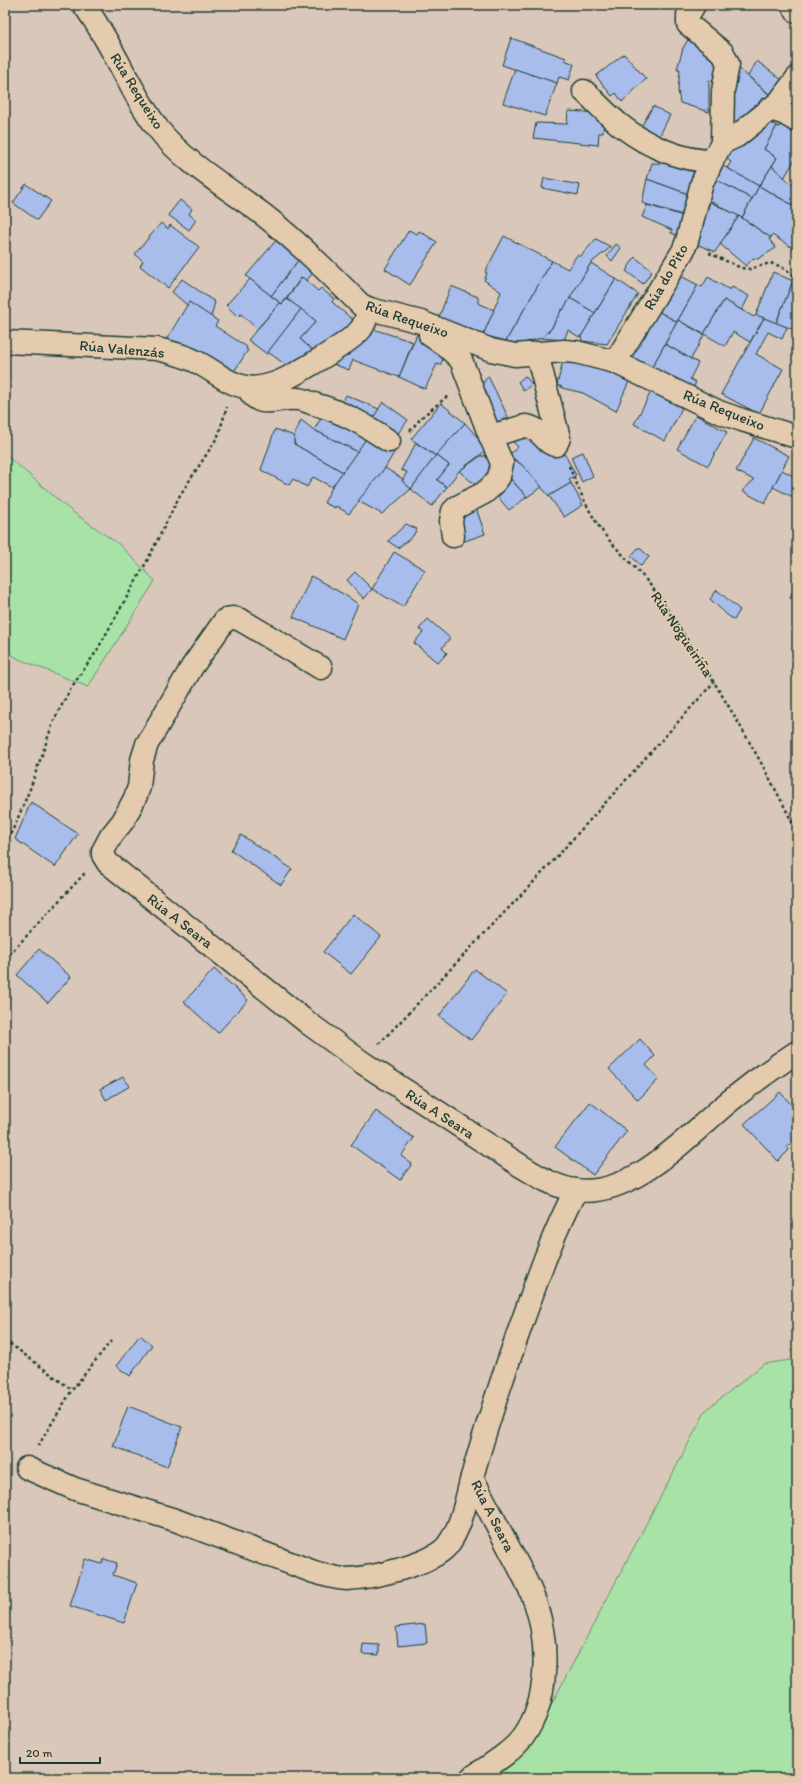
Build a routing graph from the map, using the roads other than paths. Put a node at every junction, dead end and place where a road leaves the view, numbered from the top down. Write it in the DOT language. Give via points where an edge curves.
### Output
graph roads {
  1 [pos="84,5"];
  2 [pos="694,5"];
  3 [pos="792,5"];
  4 [pos="797,12"];
  5 [pos="797,78"];
  6 [pos="584,91"];
  7 [pos="769,109"];
  8 [pos="797,121"];
  9 [pos="717,152"];
  10 [pos="379,312"];
  11 [pos="5,342"];
  12 [pos="537,354"];
  13 [pos="615,362"];
  14 [pos="241,386"];
  15 [pos="490,436"];
  16 [pos="797,437"];
  17 [pos="389,441"];
  18 [pos="453,536"];
  19 [pos="321,668"];
  20 [pos="797,1052"];
  21 [pos="576,1190"];
  22 [pos="27,1468"];
  23 [pos="472,1477"];
  24 [pos="470,1778"];
  1 -- 10 [label="street, Rúa Requeixo" via="143,104 172,143 211,177 284,232 361,304"];
  2 -- 9 [label="street, Rúa do Pito" via="688,15 688,24 723,53 728,64"];
  3 -- 4 [label="street"];
  5 -- 7 [label="street" via="783,97"];
  6 -- 9 [label="street" via="623,128 637,137 689,158"];
  7 -- 8 [label="street"];
  7 -- 9 [label="street"];
  9 -- 13 [label="street, Rúa do Pito" via="702,183 683,250"];
  10 -- 12 [label="street, Rúa Requeixo" via="421,322 491,350 515,355"];
  10 -- 14 [label="street" via="366,320 360,330 336,349 276,383"];
  10 -- 15 [label="street" via="445,344 461,360"];
  11 -- 14 [label="street, Rúa Valenzás" via="157,349 195,360"];
  12 -- 13 [label="street, Rúa Requeixo" via="576,352"];
  12 -- 15 [label="street" via="552,408 558,442 552,445 537,430 525,426"];
  13 -- 16 [label="street, Rúa Requeixo" via="719,412"];
  14 -- 17 [label="street" via="256,400 264,402 298,399 333,409 355,419"];
  15 -- 18 [label="street" via="502,463 499,477 484,493 453,511"];
  19 -- 21 [label="street, Rúa A Seara" via="246,623 234,618 225,620 192,667 147,744 135,798 106,845 103,855 108,863 308,1023 363,1063 518,1164 562,1187"];
  20 -- 21 [label="street, Rúa A Seara" via="765,1073 652,1166 629,1180 607,1188"];
  21 -- 23 [label="street, Rúa A Seara" via="544,1260 499,1385"];
  22 -- 23 [label="street" via="75,1489 175,1520 314,1572 346,1579 373,1577 398,1570 437,1554 446,1547 458,1526"];
  23 -- 24 [label="street, Rúa A Seara" via="536,1604 543,1636 544,1675 534,1717 522,1738 501,1757"];
}
